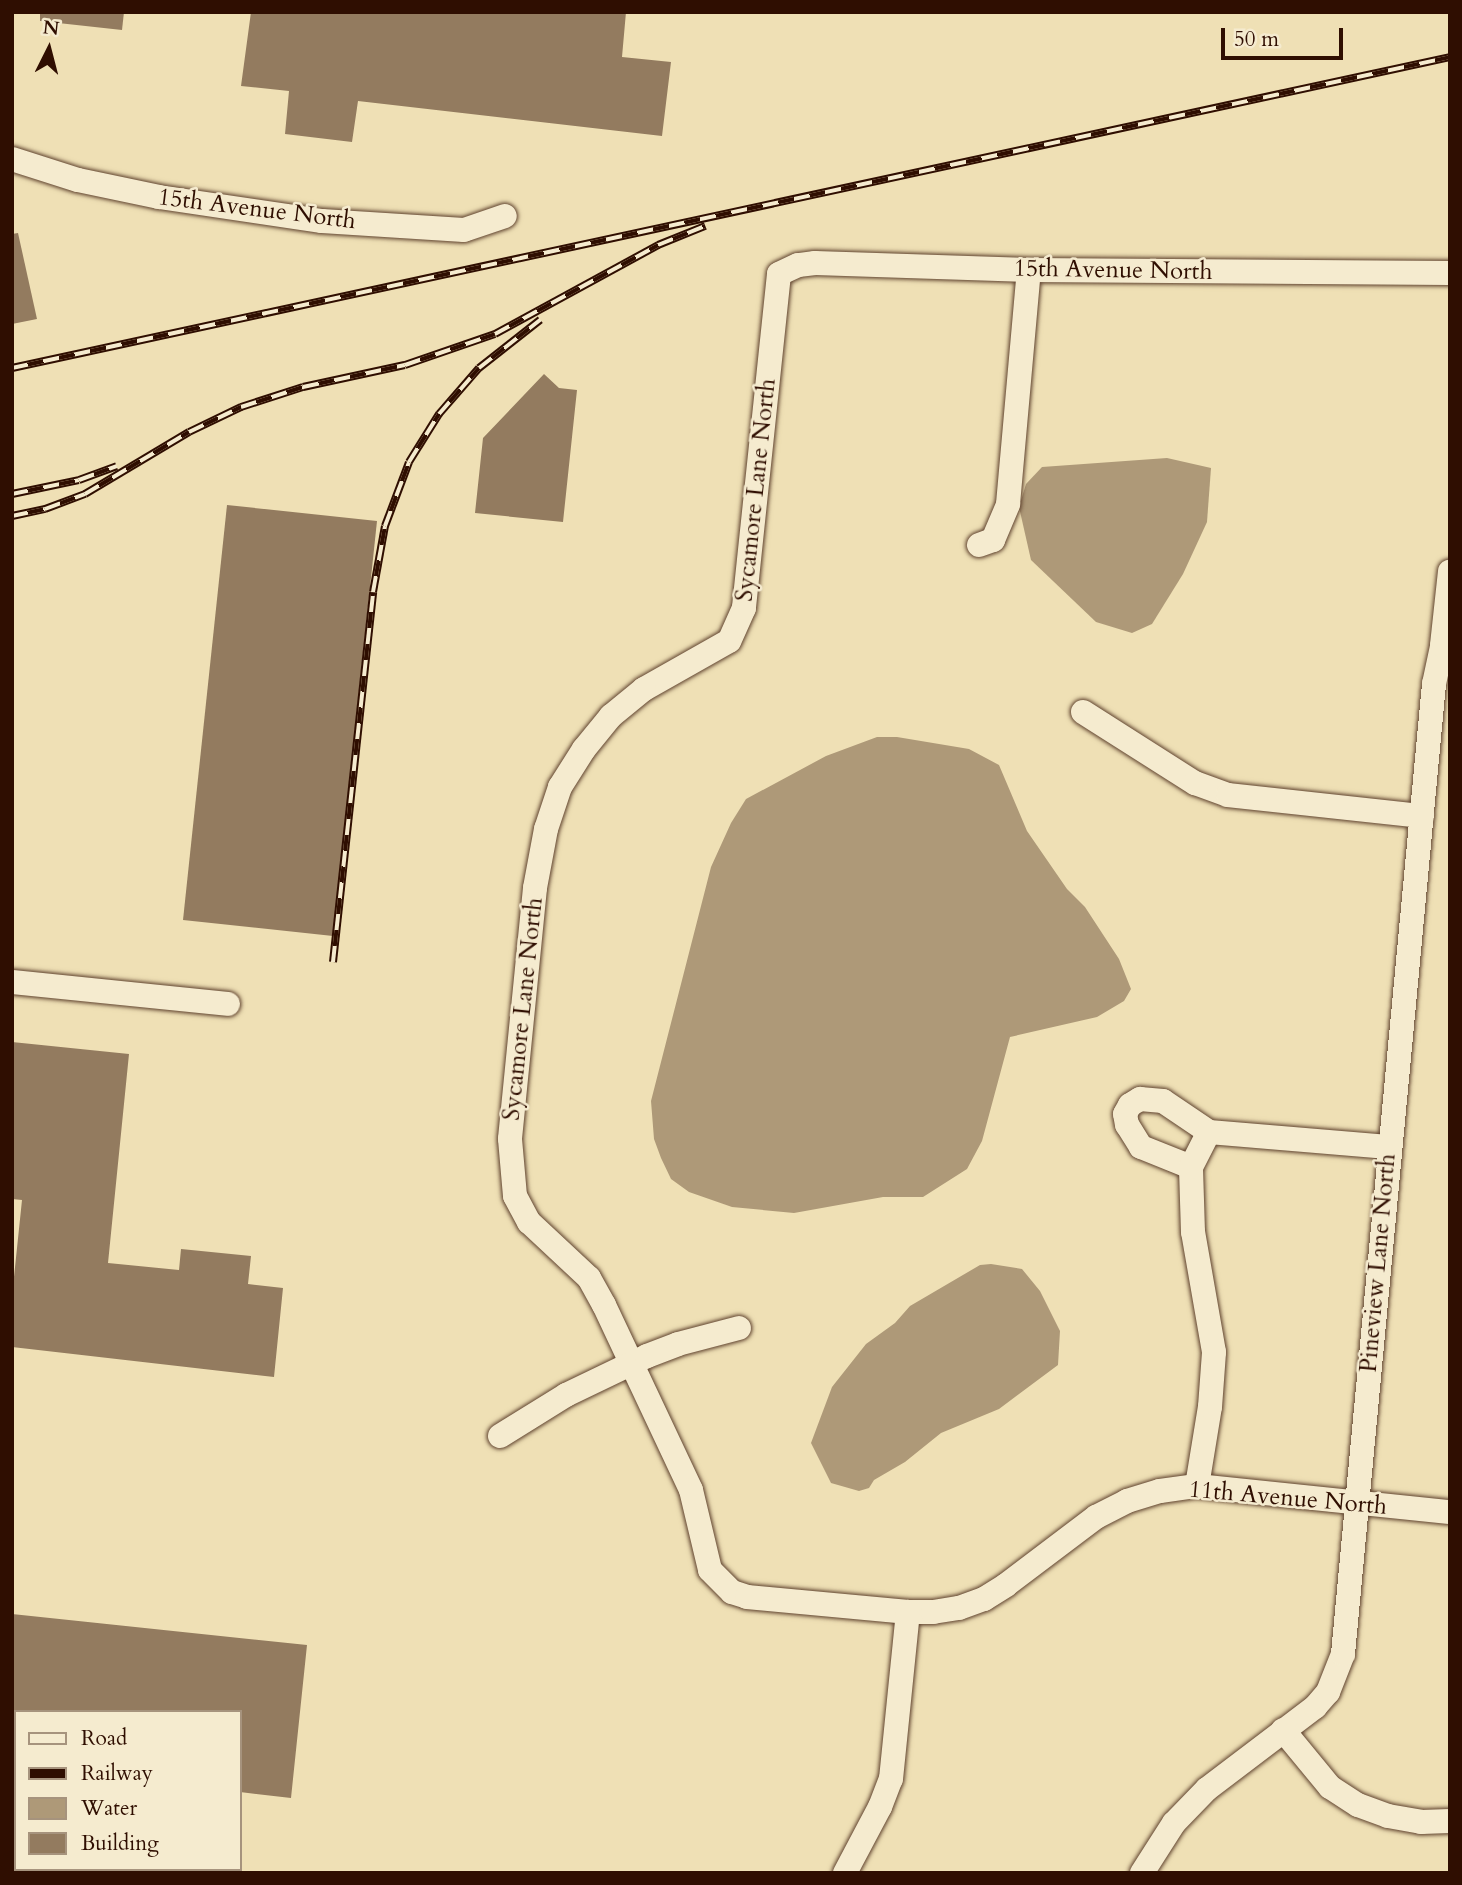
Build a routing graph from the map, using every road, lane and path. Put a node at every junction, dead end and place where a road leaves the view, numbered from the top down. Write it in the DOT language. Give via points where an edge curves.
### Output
graph roads {
  1 [pos="12,159"];
  2 [pos="505,216"];
  3 [pos="1029,270"];
  4 [pos="1450,273"];
  5 [pos="779,274"];
  6 [pos="979,545"];
  7 [pos="1450,570"];
  8 [pos="1083,712"];
  9 [pos="1422,816"];
  10 [pos="12,982"];
  11 [pos="228,1004"];
  12 [pos="1209,1132"];
  13 [pos="1388,1147"];
  14 [pos="1191,1167"];
  15 [pos="739,1328"];
  16 [pos="632,1364"];
  17 [pos="500,1436"];
  18 [pos="1197,1486"];
  19 [pos="1357,1503"];
  20 [pos="1450,1512"];
  21 [pos="908,1612"];
  22 [pos="1283,1730"];
  23 [pos="1450,1821"];
  24 [pos="845,1873"];
  25 [pos="1142,1873"];
  1 -- 2 [label="street, 15th Avenue North" via="159,198 322,221 464,230"];
  3 -- 4 [label="street, 15th Avenue North"];
  3 -- 5 [label="street, 15th Avenue North" via="815,263"];
  3 -- 6 [label="street" via="1008,504 993,540"];
  5 -- 16 [label="street, Sycamore Lane North" via="744,608 737,629 715,652 644,689 611,716 583,749 560,787 535,888 510,1139 516,1196 529,1222 589,1278"];
  7 -- 9 [label="street, Pineview Lane North"];
  8 -- 9 [label="street" via="1195,783 1228,795"];
  9 -- 13 [label="street, Pineview Lane North"];
  10 -- 11 [label="street"];
  12 -- 13 [label="street"];
  12 -- 14 [label="street"];
  12 -- 14 [label="street" via="1163,1101 1140,1099 1125,1114 1141,1147"];
  13 -- 19 [label="street, Pineview Lane North"];
  14 -- 18 [label="street" via="1193,1232 1214,1352"];
  15 -- 16 [label="street" via="678,1344"];
  16 -- 17 [label="street" via="566,1395"];
  16 -- 21 [label="street, Sycamore Lane North" via="691,1490 710,1570 719,1582 747,1597"];
  18 -- 19 [label="street, 11th Avenue North"];
  18 -- 21 [label="street, 11th Avenue North" via="1127,1501 1096,1517 984,1599 933,1612"];
  19 -- 20 [label="street, 11th Avenue North"];
  19 -- 22 [label="street, Pineview Lane North" via="1338,1674 1315,1707"];
  21 -- 24 [label="street" via="891,1779"];
  22 -- 23 [label="street" via="1330,1787 1358,1805 1421,1822"];
  22 -- 25 [label="street, Pineview Lane North" via="1207,1789 1174,1823"];
}
